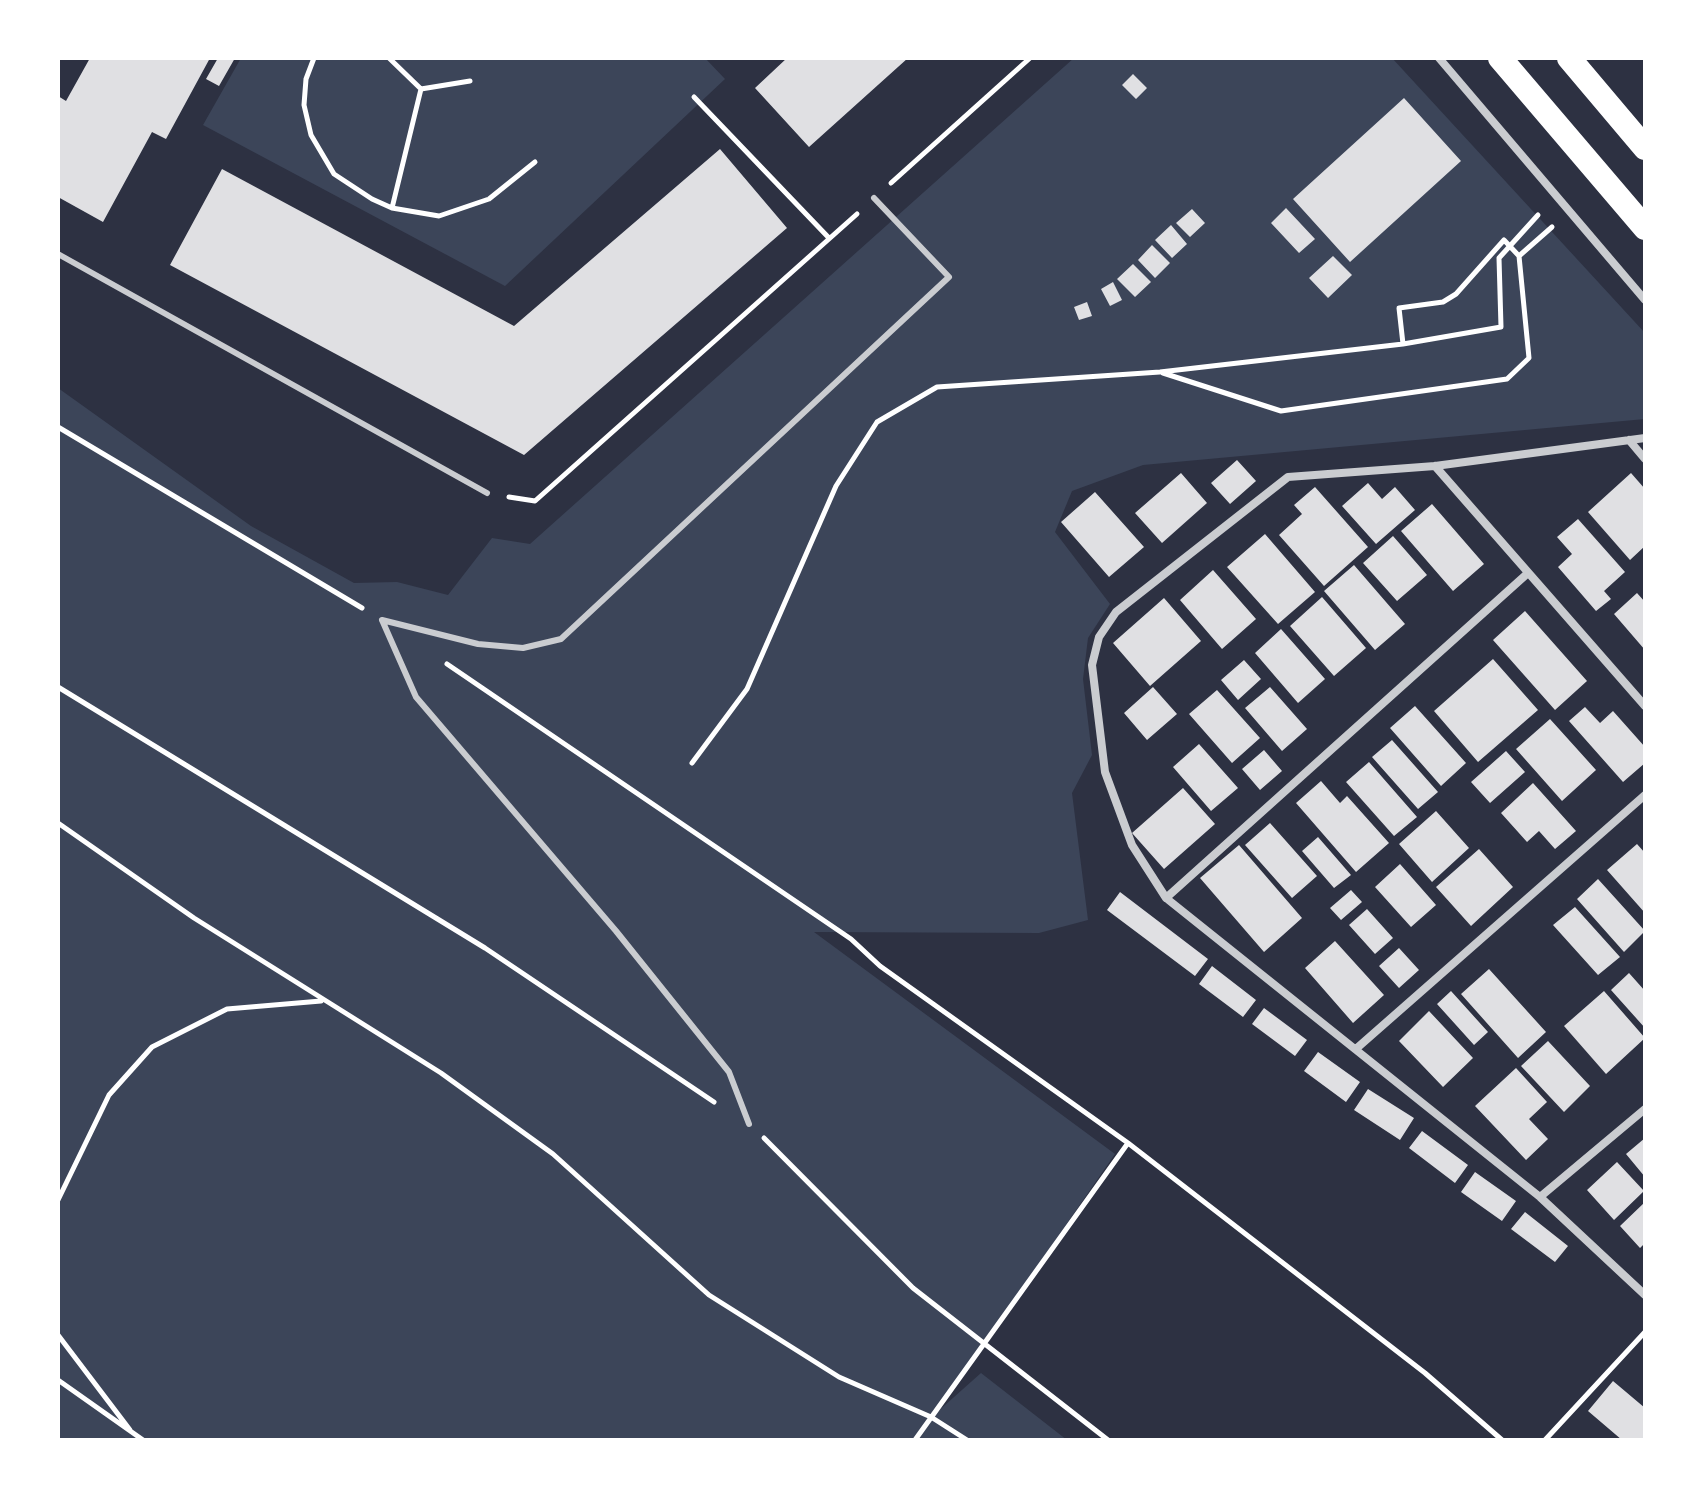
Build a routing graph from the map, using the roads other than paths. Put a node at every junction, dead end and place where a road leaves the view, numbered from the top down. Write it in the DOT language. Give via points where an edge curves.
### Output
graph roads {
  1 [pos="1439,58"];
  2 [pos="1500,58"];
  3 [pos="1569,58"];
  4 [pos="1645,148"];
  5 [pos="874,198"];
  6 [pos="1645,228"];
  7 [pos="58,254"];
  8 [pos="1645,300"];
  9 [pos="1645,438"];
  10 [pos="1629,440"];
  11 [pos="1645,459"];
  12 [pos="1435,466"];
  13 [pos="487,493"];
  14 [pos="1528,573"];
  15 [pos="1645,706"];
  16 [pos="1645,795"];
  17 [pos="1166,898"];
  18 [pos="1357,1048"];
  19 [pos="1645,1109"];
  20 [pos="749,1124"];
  21 [pos="1540,1197"];
  22 [pos="1645,1295"];
  1 -- 8 [label="street"];
  2 -- 6 [label="highway"];
  3 -- 4 [label="highway"];
  5 -- 20 [label="lane" via="949,277 561,639 523,648 478,644 382,620 416,697 729,1072"];
  7 -- 13 [label="lane"];
  9 -- 10 [label="street"];
  10 -- 11 [label="street"];
  10 -- 12 [label="street"];
  12 -- 14 [label="street"];
  12 -- 17 [label="street" via="1288,477 1116,612 1099,637 1092,665 1105,772 1132,845"];
  14 -- 15 [label="street"];
  14 -- 17 [label="street"];
  16 -- 18 [label="street"];
  17 -- 18 [label="street"];
  18 -- 21 [label="street"];
  19 -- 21 [label="street"];
  21 -- 22 [label="street"];
}
